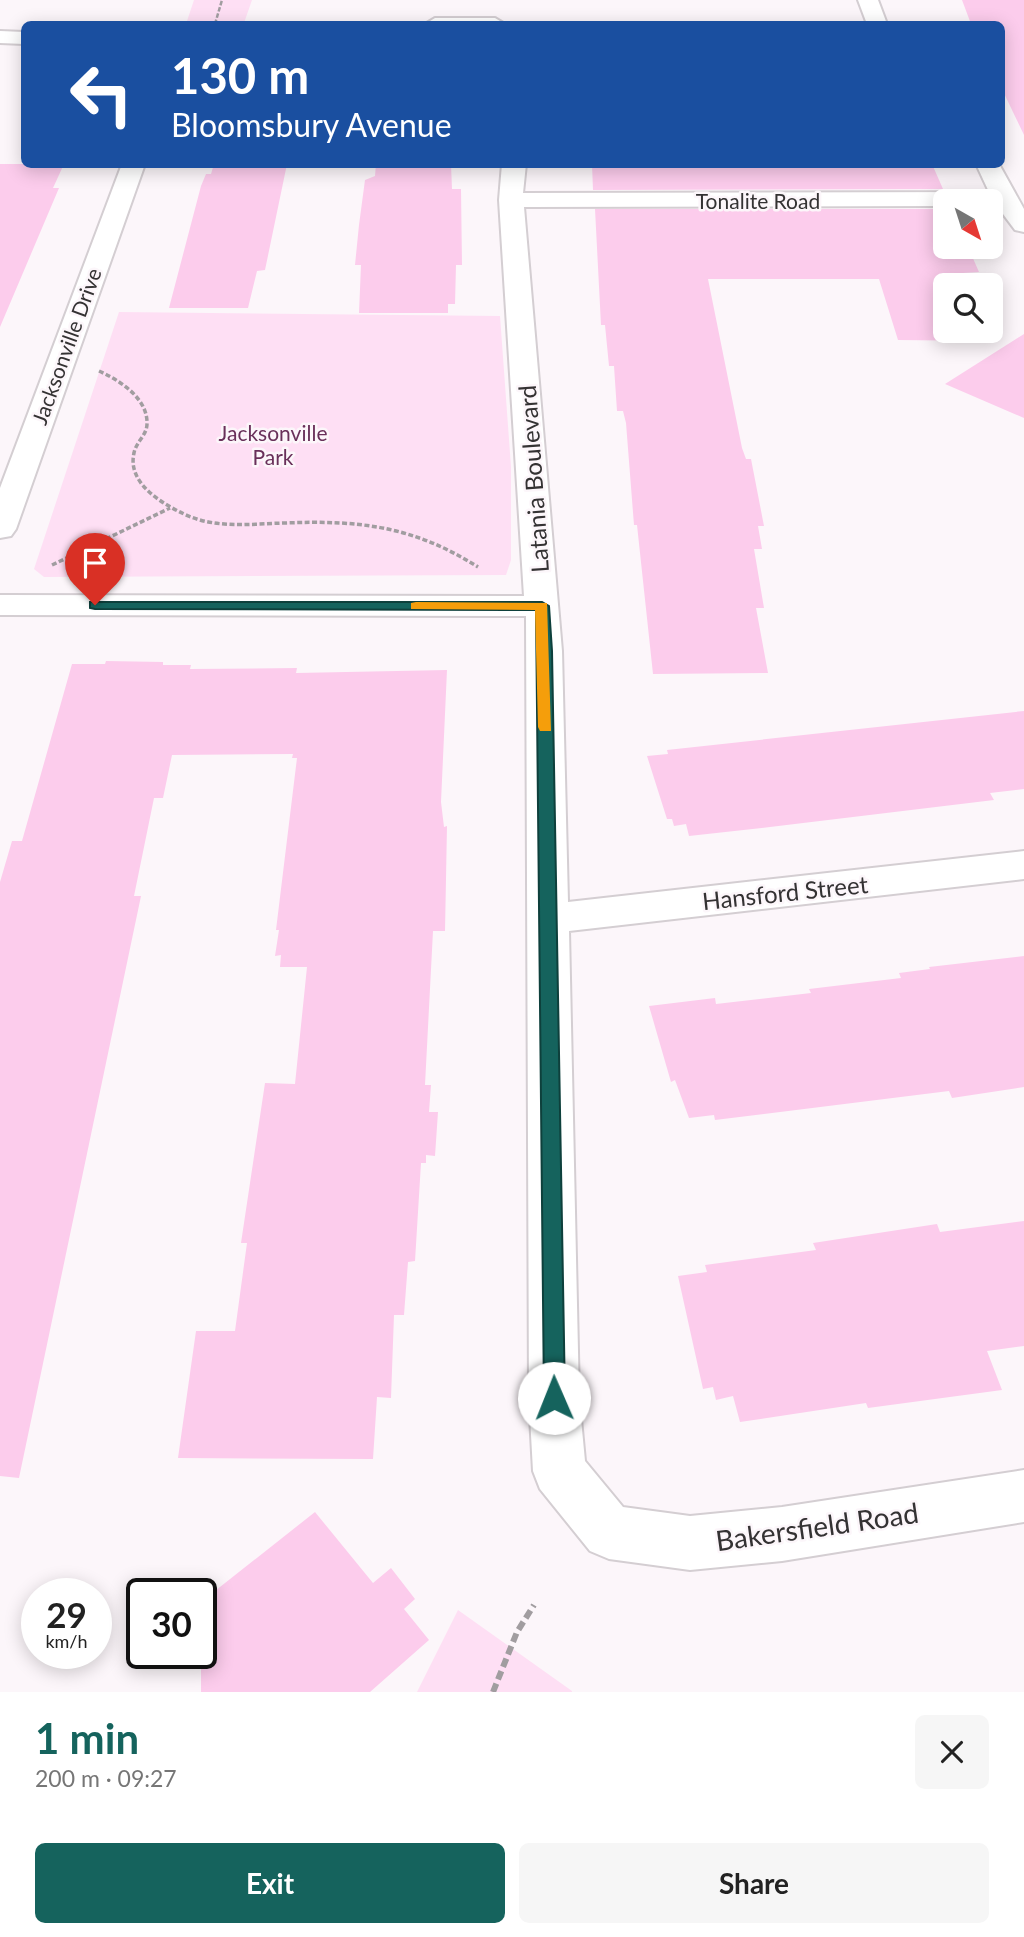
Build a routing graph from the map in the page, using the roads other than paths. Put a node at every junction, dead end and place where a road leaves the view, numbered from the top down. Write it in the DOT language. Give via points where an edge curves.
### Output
graph roads {
  1 [pos="868,0"];
  2 [pos="876,21"];
  3 [pos="0,37"];
  4 [pos="21,38"];
  5 [pos="133,168"];
  6 [pos="988,168"];
  7 [pos="513,182"];
  8 [pos="1004,199"];
  9 [pos="1024,225"];
  10 [pos="0,529"];
  11 [pos="0,605"];
  12 [pos="542,606"];
  13 [pos="1024,865"];
  14 [pos="546,919"];
  15 [pos="1024,1496"];
  16 [pos="610,1532"];
  1 -- 2 [label="street"];
  3 -- 4 [label="street"];
  5 -- 10 [label="street, Jacksonville Drive"];
  6 -- 8 [label="street"];
  7 -- 8 [label="street, Tonalite Road"];
  7 -- 12 [label="street, Latania Boulevard"];
  8 -- 9 [label="street"];
  11 -- 12 [label="street"];
  12 -- 14 [label="street, Latania Boulevard"];
  13 -- 14 [label="street, Hansford Street"];
  14 -- 16 [label="street, Latania Boulevard" via="559,1471"];
  15 -- 16 [label="street, Bakersfield Road" via="782,1534 690,1543"];
}
